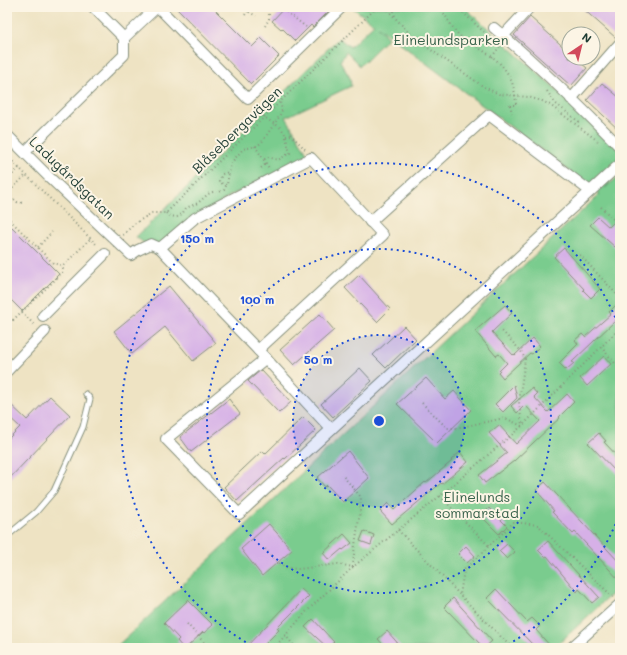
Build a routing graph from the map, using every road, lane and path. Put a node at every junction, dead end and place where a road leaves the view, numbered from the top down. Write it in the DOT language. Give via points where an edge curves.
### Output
graph roads {
  1 [pos="94,7"];
  2 [pos="157,7"];
  3 [pos="251,7"];
  4 [pos="279,7"];
  5 [pos="342,7"];
  6 [pos="377,7"];
  7 [pos="385,7"];
  8 [pos="393,7"];
  9 [pos="438,7"];
  10 [pos="530,7"];
  11 [pos="269,8"];
  12 [pos="265,9"];
  13 [pos="249,12"];
  14 [pos="245,15"];
  15 [pos="256,16"];
  16 [pos="395,16"];
  17 [pos="265,26"];
  18 [pos="494,28"];
  19 [pos="310,30"];
  20 [pos="503,36"];
  21 [pos="124,38"];
  22 [pos="620,44"];
  23 [pos="499,48"];
  24 [pos="492,57"];
  25 [pos="516,95"];
  26 [pos="571,98"];
  27 [pos="248,99"];
  28 [pos="280,102"];
  29 [pos="512,113"];
  30 [pos="264,117"];
  31 [pos="274,124"];
  32 [pos="7,135"];
  33 [pos="286,136"];
  34 [pos="602,144"];
  35 [pos="255,146"];
  36 [pos="620,147"];
  37 [pos="25,152"];
  38 [pos="7,156"];
  39 [pos="311,158"];
  40 [pos="12,160"];
  41 [pos="263,160"];
  42 [pos="266,164"];
  43 [pos="620,164"];
  44 [pos="7,165"];
  45 [pos="19,168"];
  46 [pos="261,168"];
  47 [pos="271,171"];
  48 [pos="229,172"];
  49 [pos="26,175"];
  50 [pos="7,180"];
  51 [pos="227,185"];
  52 [pos="590,191"];
  53 [pos="7,193"];
  54 [pos="23,203"];
  55 [pos="601,207"];
  56 [pos="166,213"];
  57 [pos="7,217"];
  58 [pos="370,222"];
  59 [pos="620,226"];
  60 [pos="52,232"];
  61 [pos="90,239"];
  62 [pos="117,242"];
  63 [pos="37,248"];
  64 [pos="160,248"];
  65 [pos="105,254"];
  66 [pos="580,255"];
  67 [pos="63,266"];
  68 [pos="620,298"];
  69 [pos="22,312"];
  70 [pos="7,314"];
  71 [pos="43,316"];
  72 [pos="13,320"];
  73 [pos="7,326"];
  74 [pos="620,328"];
  75 [pos="501,330"];
  76 [pos="44,332"];
  77 [pos="601,347"];
  78 [pos="258,350"];
  79 [pos="266,358"];
  80 [pos="620,368"];
  81 [pos="7,371"];
  82 [pos="86,394"];
  83 [pos="422,403"];
  84 [pos="522,426"];
  85 [pos="331,429"];
  86 [pos="620,434"];
  87 [pos="620,441"];
  88 [pos="343,476"];
  89 [pos="440,496"];
  90 [pos="398,530"];
  91 [pos="7,536"];
  92 [pos="489,546"];
  93 [pos="265,548"];
  94 [pos="353,567"];
  95 [pos="460,595"];
  96 [pos="620,604"];
  97 [pos="187,624"];
  98 [pos="285,635"];
  99 [pos="209,648"];
  100 [pos="274,648"];
  101 [pos="296,648"];
  102 [pos="512,648"];
  103 [pos="571,648"];
  1 -- 21 [label="street"];
  2 -- 21 [label="street"];
  2 -- 27 [label="street"];
  3 -- 13 [label="path"];
  4 -- 11 [label="path"];
  4 -- 19 [label="path"];
  5 -- 27 [label="street"];
  6 -- 28 [label="path, Blåsebergavägen"];
  7 -- 16 [label="path"];
  8 -- 16 [label="path"];
  9 -- 24 [label="path" via="465,41"];
  10 -- 20 [label="street"];
  11 -- 12 [label="path"];
  11 -- 17 [label="path" via="269,19"];
  13 -- 14 [label="path"];
  13 -- 15 [label="path"];
  16 -- 25 [label="path" via="414,38 484,87 499,94"];
  18 -- 20 [label="street"];
  20 -- 26 [label="street"];
  21 -- 37 [label="street" via="124,55"];
  22 -- 26 [label="street"];
  23 -- 24 [label="path"];
  24 -- 25 [label="path" via="512,81"];
  25 -- 29 [label="path" via="516,105 510,105"];
  25 -- 34 [label="path" via="550,105"];
  26 -- 36 [label="street"];
  27 -- 30 [label="path"];
  28 -- 30 [label="path, Blåsebergavägen"];
  28 -- 31 [label="path" via="282,110"];
  30 -- 31 [label="path"];
  30 -- 56 [label="path, Blåsebergavägen"];
  31 -- 33 [label="path" via="281,128"];
  31 -- 35 [label="path" via="262,142"];
  32 -- 37 [label="street, Ladugårdsgatan"];
  33 -- 39 [label="path" via="291,135"];
  33 -- 41 [label="path" via="290,153 278,160 268,157"];
  35 -- 41 [label="path"];
  35 -- 48 [label="path" via="243,149 231,163"];
  37 -- 62 [label="street, Ladugårdsgatan"];
  38 -- 40 [label="path"];
  39 -- 58 [label="street"];
  39 -- 64 [label="street" via="195,218"];
  40 -- 44 [label="path"];
  40 -- 45 [label="path"];
  41 -- 42 [label="path"];
  42 -- 46 [label="path"];
  42 -- 47 [label="path"];
  43 -- 52 [label="street"];
  45 -- 49 [label="path"];
  45 -- 50 [label="path"];
  48 -- 51 [label="path"];
  48 -- 51 [label="path" via="222,174 219,181"];
  49 -- 53 [label="path"];
  49 -- 61 [label="path"];
  51 -- 56 [label="path" via="224,190 208,194 198,203 189,206 177,217"];
  52 -- 58 [label="street" via="489,115"];
  52 -- 85 [label="street"];
  53 -- 54 [label="path" via="16,202"];
  55 -- 59 [label="path"];
  56 -- 62 [label="path" via="152,213 134,224"];
  57 -- 63 [label="path"];
  58 -- 78 [label="street" via="383,235"];
  60 -- 63 [label="path"];
  61 -- 65 [label="path"];
  61 -- 67 [label="path"];
  62 -- 64 [label="street, Ladugårdsgatan" via="131,255 151,244"];
  63 -- 67 [label="path" via="53,263"];
  64 -- 78 [label="street"];
  65 -- 71 [label="street"];
  66 -- 68 [label="path"];
  67 -- 69 [label="path" via="62,273"];
  69 -- 72 [label="path"];
  69 -- 76 [label="path"];
  70 -- 72 [label="path"];
  72 -- 73 [label="path"];
  74 -- 77 [label="path"];
  75 -- 84 [label="path" via="521,351 525,359 519,402"];
  76 -- 81 [label="street"];
  77 -- 80 [label="path"];
  77 -- 84 [label="path"];
  78 -- 79 [label="street"];
  79 -- 85 [label="street"];
  79 -- 85 [label="street" via="166,439 239,514"];
  82 -- 91 [label="lane" via="90,399 83,427 54,491 36,512"];
  83 -- 84 [label="path" via="447,428 505,418"];
  84 -- 89 [label="path"];
  86 -- 87 [label="path"];
  88 -- 94 [label="path" via="361,497"];
  89 -- 90 [label="path"];
  89 -- 92 [label="path"];
  90 -- 94 [label="path"];
  90 -- 95 [label="path"];
  92 -- 95 [label="path" via="464,570"];
  92 -- 96 [label="path" via="514,522 538,525"];
  93 -- 94 [label="path" via="276,561 287,568 338,564"];
  94 -- 98 [label="path" via="307,610"];
  95 -- 102 [label="path"];
  96 -- 103 [label="street"];
  97 -- 99 [label="path"];
  98 -- 100 [label="path"];
  98 -- 101 [label="path"];
}
